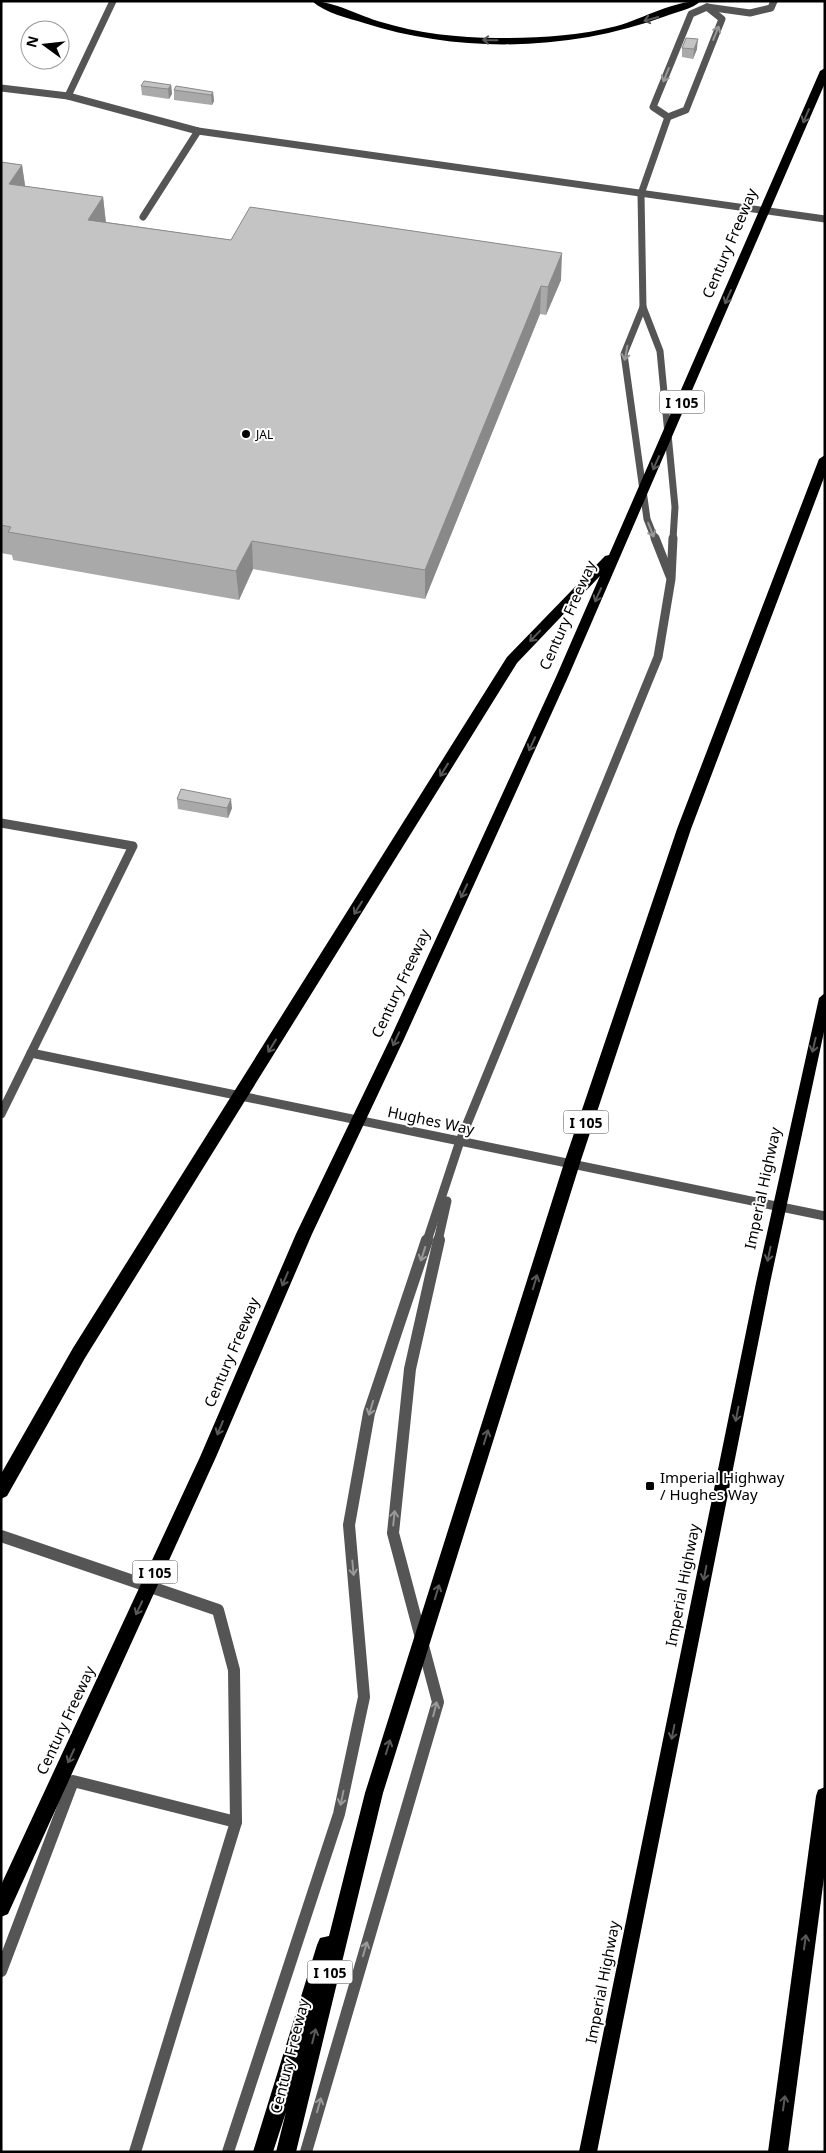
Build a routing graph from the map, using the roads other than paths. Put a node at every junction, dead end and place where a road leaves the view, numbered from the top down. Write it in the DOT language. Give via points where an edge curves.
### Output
graph roads {
  1 [pos="113,1"];
  2 [pos="317,1"];
  3 [pos="696,1"];
  4 [pos="774,1"];
  5 [pos="708,4"];
  6 [pos="825,71"];
  7 [pos="1,88"];
  8 [pos="68,96"];
  9 [pos="668,117"];
  10 [pos="198,131"];
  11 [pos="641,194"];
  12 [pos="143,217"];
  13 [pos="825,219"];
  14 [pos="644,307"];
  15 [pos="825,459"];
  16 [pos="617,550"];
  17 [pos="671,579"];
  18 [pos="1,823"];
  19 [pos="825,998"];
  20 [pos="31,1053"];
  21 [pos="1,1114"];
  22 [pos="460,1141"];
  23 [pos="779,1207"];
  24 [pos="825,1216"];
  25 [pos="1,1491"];
  26 [pos="1,1536"];
  27 [pos="374,1793"];
  28 [pos="825,1796"];
  29 [pos="236,1822"];
  30 [pos="1,1907"];
  31 [pos="1,1971"];
  32 [pos="134,2152"];
  33 [pos="228,2152"];
  34 [pos="263,2152"];
  35 [pos="286,2152"];
  36 [pos="306,2152"];
  37 [pos="588,2152"];
  38 [pos="778,2152"];
  1 -- 8 [label="street"];
  3 -- 2 [label="highway, one-way" via="657,18 598,33 533,41 461,39 401,31 339,14"];
  4 -- 5 [label="street" via="771,8 750,14"];
  9 -- 5 [label="street, one-way" via="686,110 722,19"];
  5 -- 9 [label="street, one-way" via="691,14 653,107"];
  6 -- 16 [label="highway, Century Freeway / I 105, one-way"];
  7 -- 8 [label="street"];
  8 -- 10 [label="street"];
  9 -- 11 [label="street"];
  10 -- 11 [label="street"];
  10 -- 12 [label="street"];
  11 -- 13 [label="street"];
  11 -- 14 [label="street"];
  14 -- 17 [label="street" via="660,350 675,508"];
  14 -- 17 [label="street, one-way" via="624,354 647,519"];
  27 -- 15 [label="highway, Century Freeway / I 105, one-way" via="573,1160 680,839"];
  16 -- 25 [label="highway, one-way" via="512,660 79,1353"];
  16 -- 30 [label="highway, Century Freeway / I 105, one-way"];
  17 -- 22 [label="street" via="658,657"];
  18 -- 20 [label="street" via="133,846"];
  19 -- 23 [label="main road, Imperial Highway, one-way"];
  20 -- 21 [label="street"];
  20 -- 22 [label="street, Hughes Way"];
  22 -- 23 [label="street, Hughes Way"];
  22 -- 33 [label="street, one-way" via="369,1413 349,1525 364,1697 339,1814"];
  36 -- 22 [label="street, one-way" via="438,1702 393,1533 410,1369"];
  23 -- 24 [label="street, Hughes Way"];
  23 -- 37 [label="main road, Imperial Highway, one-way"];
  26 -- 29 [label="street" via="218,1610 234,1670"];
  27 -- 34 [label="highway"];
  35 -- 27 [label="highway, Century Freeway / I 105, one-way"];
  38 -- 28 [label="highway, one-way"];
  29 -- 31 [label="street" via="73,1781"];
  29 -- 32 [label="street"];
}
